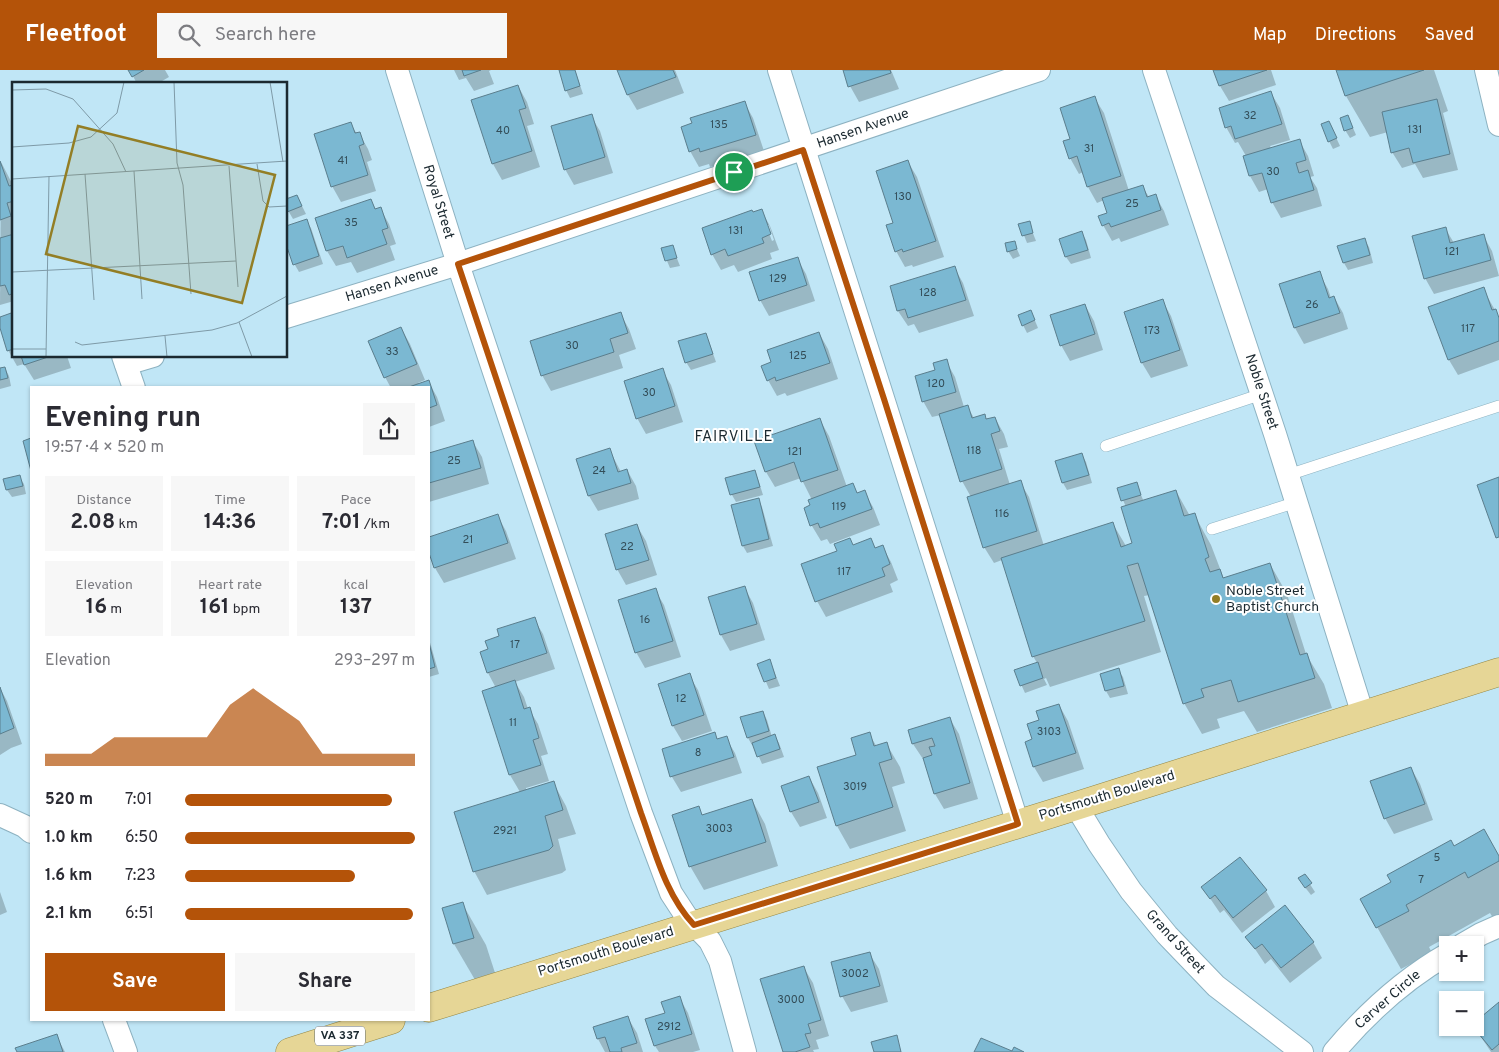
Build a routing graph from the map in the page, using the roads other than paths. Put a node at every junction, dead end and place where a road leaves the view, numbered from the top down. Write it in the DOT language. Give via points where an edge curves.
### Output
graph roads {
  1 [pos="396,70"];
  2 [pos="779,70"];
  3 [pos="1039,70"];
  4 [pos="1154,70"];
  5 [pos="1486,70"];
  6 [pos="1499,125"];
  7 [pos="803,150"];
  8 [pos="458,264"];
  9 [pos="288,316"];
  10 [pos="139,358"];
  11 [pos="125,360"];
  12 [pos="133,386"];
  13 [pos="1262,394"];
  14 [pos="1499,406"];
  15 [pos="1106,446"];
  16 [pos="1288,475"];
  17 [pos="1297,502"];
  18 [pos="1212,529"];
  19 [pos="1499,672"];
  20 [pos="1363,715"];
  21 [pos="1076,806"];
  22 [pos="0,815"];
  23 [pos="1018,824"];
  24 [pos="30,831"];
  25 [pos="694,925"];
  26 [pos="1499,926"];
  27 [pos="1478,936"];
  28 [pos="1439,959"];
  29 [pos="430,1008"];
  30 [pos="114,1021"];
  31 [pos="384,1021"];
  32 [pos="339,1028"];
  33 [pos="126,1052"];
  34 [pos="290,1052"];
  35 [pos="745,1052"];
  36 [pos="1302,1052"];
  37 [pos="1334,1052"];
  1 -- 8 [label="street, Royal Street"];
  2 -- 7 [label="street"];
  3 -- 7 [label="street, Hansen Avenue"];
  4 -- 13 [label="street, Noble Street"];
  5 -- 6 [label="street"];
  7 -- 8 [label="street, Hansen Avenue"];
  7 -- 23 [label="street"];
  8 -- 9 [label="street, Hansen Avenue"];
  8 -- 25 [label="street, Royal Street" via="641,813 671,893"];
  10 -- 11 [label="street"];
  11 -- 12 [label="street"];
  13 -- 15 [label="lane"];
  13 -- 16 [label="street, Noble Street"];
  14 -- 16 [label="lane"];
  16 -- 17 [label="street, Noble Street"];
  17 -- 18 [label="lane"];
  17 -- 20 [label="street, Noble Street"];
  19 -- 20 [label="main road, Portsmouth Boulevard"];
  20 -- 21 [label="main road, Portsmouth Boulevard"];
  21 -- 23 [label="main road, Portsmouth Boulevard"];
  21 -- 36 [label="street, Grand Street" via="1131,891 1167,935 1216,986"];
  22 -- 24 [label="street"];
  23 -- 25 [label="main road, Portsmouth Boulevard"];
  25 -- 29 [label="main road, Portsmouth Boulevard"];
  25 -- 35 [label="street, Royal Street" via="710,941 720,961"];
  26 -- 27 [label="street"];
  28 -- 37 [label="street, Carver Circle" via="1389,995"];
  30 -- 33 [label="street"];
  31 -- 32 [label="main road, VA 337"];
  32 -- 34 [label="main road, VA 337"];
}
